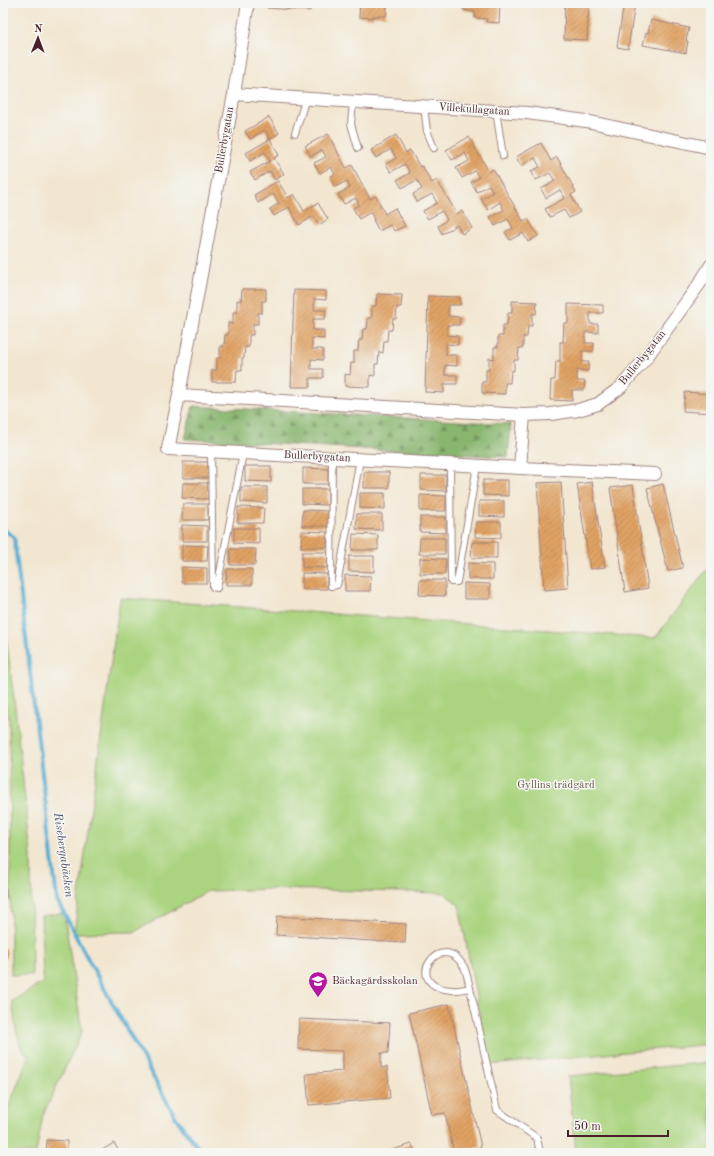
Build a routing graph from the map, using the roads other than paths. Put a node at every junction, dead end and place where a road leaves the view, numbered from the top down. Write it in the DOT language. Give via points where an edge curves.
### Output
graph roads {
  1 [pos="248,3"];
  2 [pos="234,94"];
  3 [pos="306,98"];
  4 [pos="353,101"];
  5 [pos="424,106"];
  6 [pos="496,111"];
  7 [pos="296,133"];
  8 [pos="358,148"];
  9 [pos="434,148"];
  10 [pos="711,148"];
  11 [pos="503,156"];
  12 [pos="711,265"];
  13 [pos="179,396"];
  14 [pos="524,415"];
  15 [pos="211,451"];
  16 [pos="243,453"];
  17 [pos="332,458"];
  18 [pos="360,459"];
  19 [pos="450,464"];
  20 [pos="478,466"];
  21 [pos="520,468"];
  22 [pos="655,474"];
  23 [pos="470,988"];
  24 [pos="540,1153"];
  1 -- 2 [label="street, Bullerbygatan"];
  2 -- 3 [label="street, Villekullagatan"];
  2 -- 13 [label="street, Bullerbygatan"];
  3 -- 4 [label="street, Villekullagatan"];
  3 -- 7 [label="lane"];
  4 -- 5 [label="street, Villekullagatan"];
  4 -- 8 [label="lane" via="351,124"];
  5 -- 6 [label="street, Villekullagatan"];
  5 -- 9 [label="lane" via="427,131"];
  6 -- 10 [label="street, Villekullagatan" via="586,122"];
  6 -- 11 [label="lane"];
  12 -- 14 [label="street, Bullerbygatan" via="646,358 621,387 598,404 583,409"];
  13 -- 14 [label="street, Bullerbygatan"];
  13 -- 15 [label="street, Bullerbygatan" via="168,449"];
  14 -- 21 [label="street"];
  15 -- 16 [label="street, Bullerbygatan"];
  15 -- 16 [label="lane" via="213,587 217,588"];
  16 -- 17 [label="street, Bullerbygatan"];
  17 -- 18 [label="street, Bullerbygatan"];
  17 -- 18 [label="lane" via="331,586 337,585"];
  18 -- 19 [label="street, Bullerbygatan"];
  19 -- 20 [label="street, Bullerbygatan"];
  19 -- 20 [label="lane" via="451,582 457,582"];
  20 -- 21 [label="street, Bullerbygatan"];
  21 -- 22 [label="street, Bullerbygatan"];
  23 -- 23 [label="lane" via="453,990 432,985 427,979 429,962 443,953 455,957 464,968"];
  23 -- 24 [label="lane" via="497,1110 537,1138"];
}
